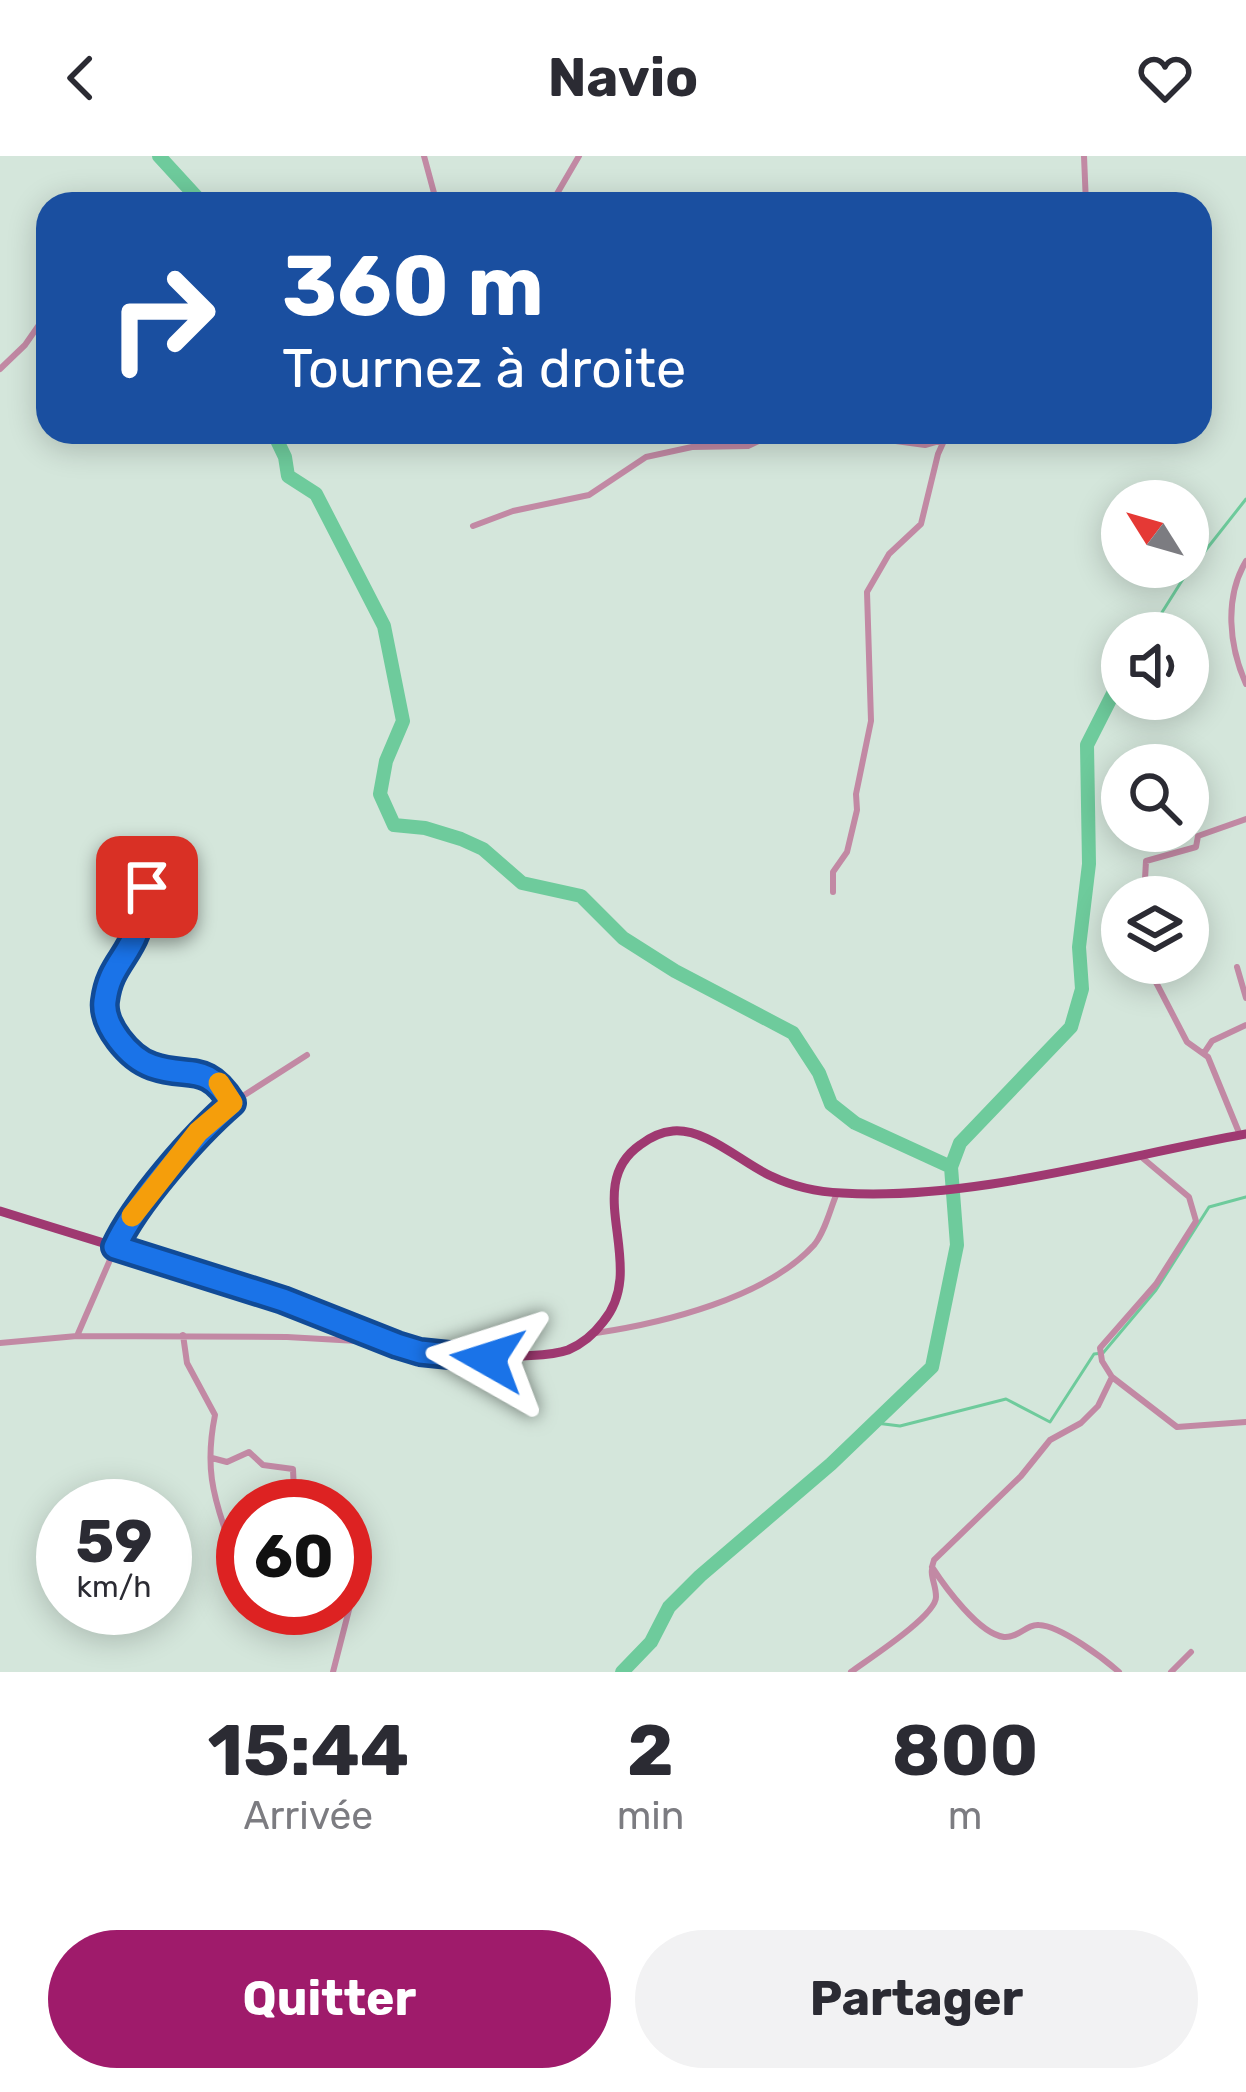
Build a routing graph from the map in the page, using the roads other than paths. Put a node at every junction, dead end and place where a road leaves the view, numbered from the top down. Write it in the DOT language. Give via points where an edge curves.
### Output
graph roads {
  1 [pos="424,156"];
  2 [pos="579,156"];
  3 [pos="1084,156"];
  4 [pos="434,192"];
  5 [pos="558,192"];
  6 [pos="1086,192"];
  7 [pos="36,329"];
  8 [pos="0,369"];
  9 [pos="752,444"];
  10 [pos="943,444"];
  11 [pos="472,526"];
  12 [pos="1246,561"];
  13 [pos="1246,684"];
  14 [pos="1246,819"];
  15 [pos="148,868"];
  16 [pos="1146,876"];
  17 [pos="833,892"];
  18 [pos="1237,967"];
  19 [pos="1157,984"];
  20 [pos="1246,998"];
  21 [pos="1246,1025"];
  22 [pos="1204,1053"];
  23 [pos="307,1055"];
  24 [pos="232,1103"];
  25 [pos="1243,1135"];
  26 [pos="1139,1155"];
  27 [pos="837,1193"];
  28 [pos="0,1211"];
  29 [pos="115,1247"];
  30 [pos="593,1334"];
  31 [pos="183,1335"];
  32 [pos="77,1336"];
  33 [pos="377,1338"];
  34 [pos="0,1343"];
  35 [pos="1112,1377"];
  36 [pos="1246,1422"];
  37 [pos="212,1458"];
  38 [pos="293,1479"];
  39 [pos="216,1505"];
  40 [pos="932,1567"];
  41 [pos="343,1635"];
  42 [pos="1191,1652"];
  43 [pos="333,1672"];
  44 [pos="851,1672"];
  45 [pos="1119,1672"];
  46 [pos="1171,1672"];
  1 -- 4 [label="street"];
  2 -- 5 [label="street"];
  3 -- 6 [label="street"];
  7 -- 8 [label="street"];
  9 -- 11 [label="street" via="646,457 589,494"];
  10 -- 17 [label="street" via="921,524 889,554 867,592 871,721"];
  12 -- 13 [label="street" via="1230,608"];
  14 -- 16 [label="street" via="1198,836 1196,847 1147,861"];
  15 -- 24 [label="street" via="136,935 115,964 106,997 107,1023 137,1058 220,1084"];
  18 -- 20 [label="street"];
  19 -- 22 [label="street" via="1187,1042"];
  21 -- 22 [label="street"];
  22 -- 25 [label="street"];
  23 -- 24 [label="street"];
  24 -- 29 [label="street" via="198,1132"];
  25 -- 26 [label="main road"];
  26 -- 27 [label="main road" via="949,1190"];
  26 -- 35 [label="street" via="1189,1197 1196,1222 1100,1348"];
  27 -- 30 [label="street" via="818,1241 792,1265 661,1323"];
  27 -- 30 [label="main road" via="777,1179 691,1133 643,1143 614,1184 620,1289"];
  28 -- 29 [label="main road"];
  29 -- 32 [label="street"];
  29 -- 33 [label="main road"];
  30 -- 33 [label="main road" via="564,1351 488,1359"];
  31 -- 32 [label="street"];
  31 -- 33 [label="street"];
  31 -- 37 [label="street" via="187,1363 215,1415"];
  32 -- 34 [label="street"];
  35 -- 36 [label="street" via="1178,1427"];
  35 -- 40 [label="street" via="1098,1406 1050,1440"];
  37 -- 38 [label="street" via="227,1462 249,1452 263,1465 293,1469"];
  37 -- 39 [label="street"];
  40 -- 44 [label="street" via="932,1606"];
  40 -- 45 [label="street" via="991,1632 1016,1636 1038,1624"];
  41 -- 43 [label="street"];
  42 -- 46 [label="street"];
}
